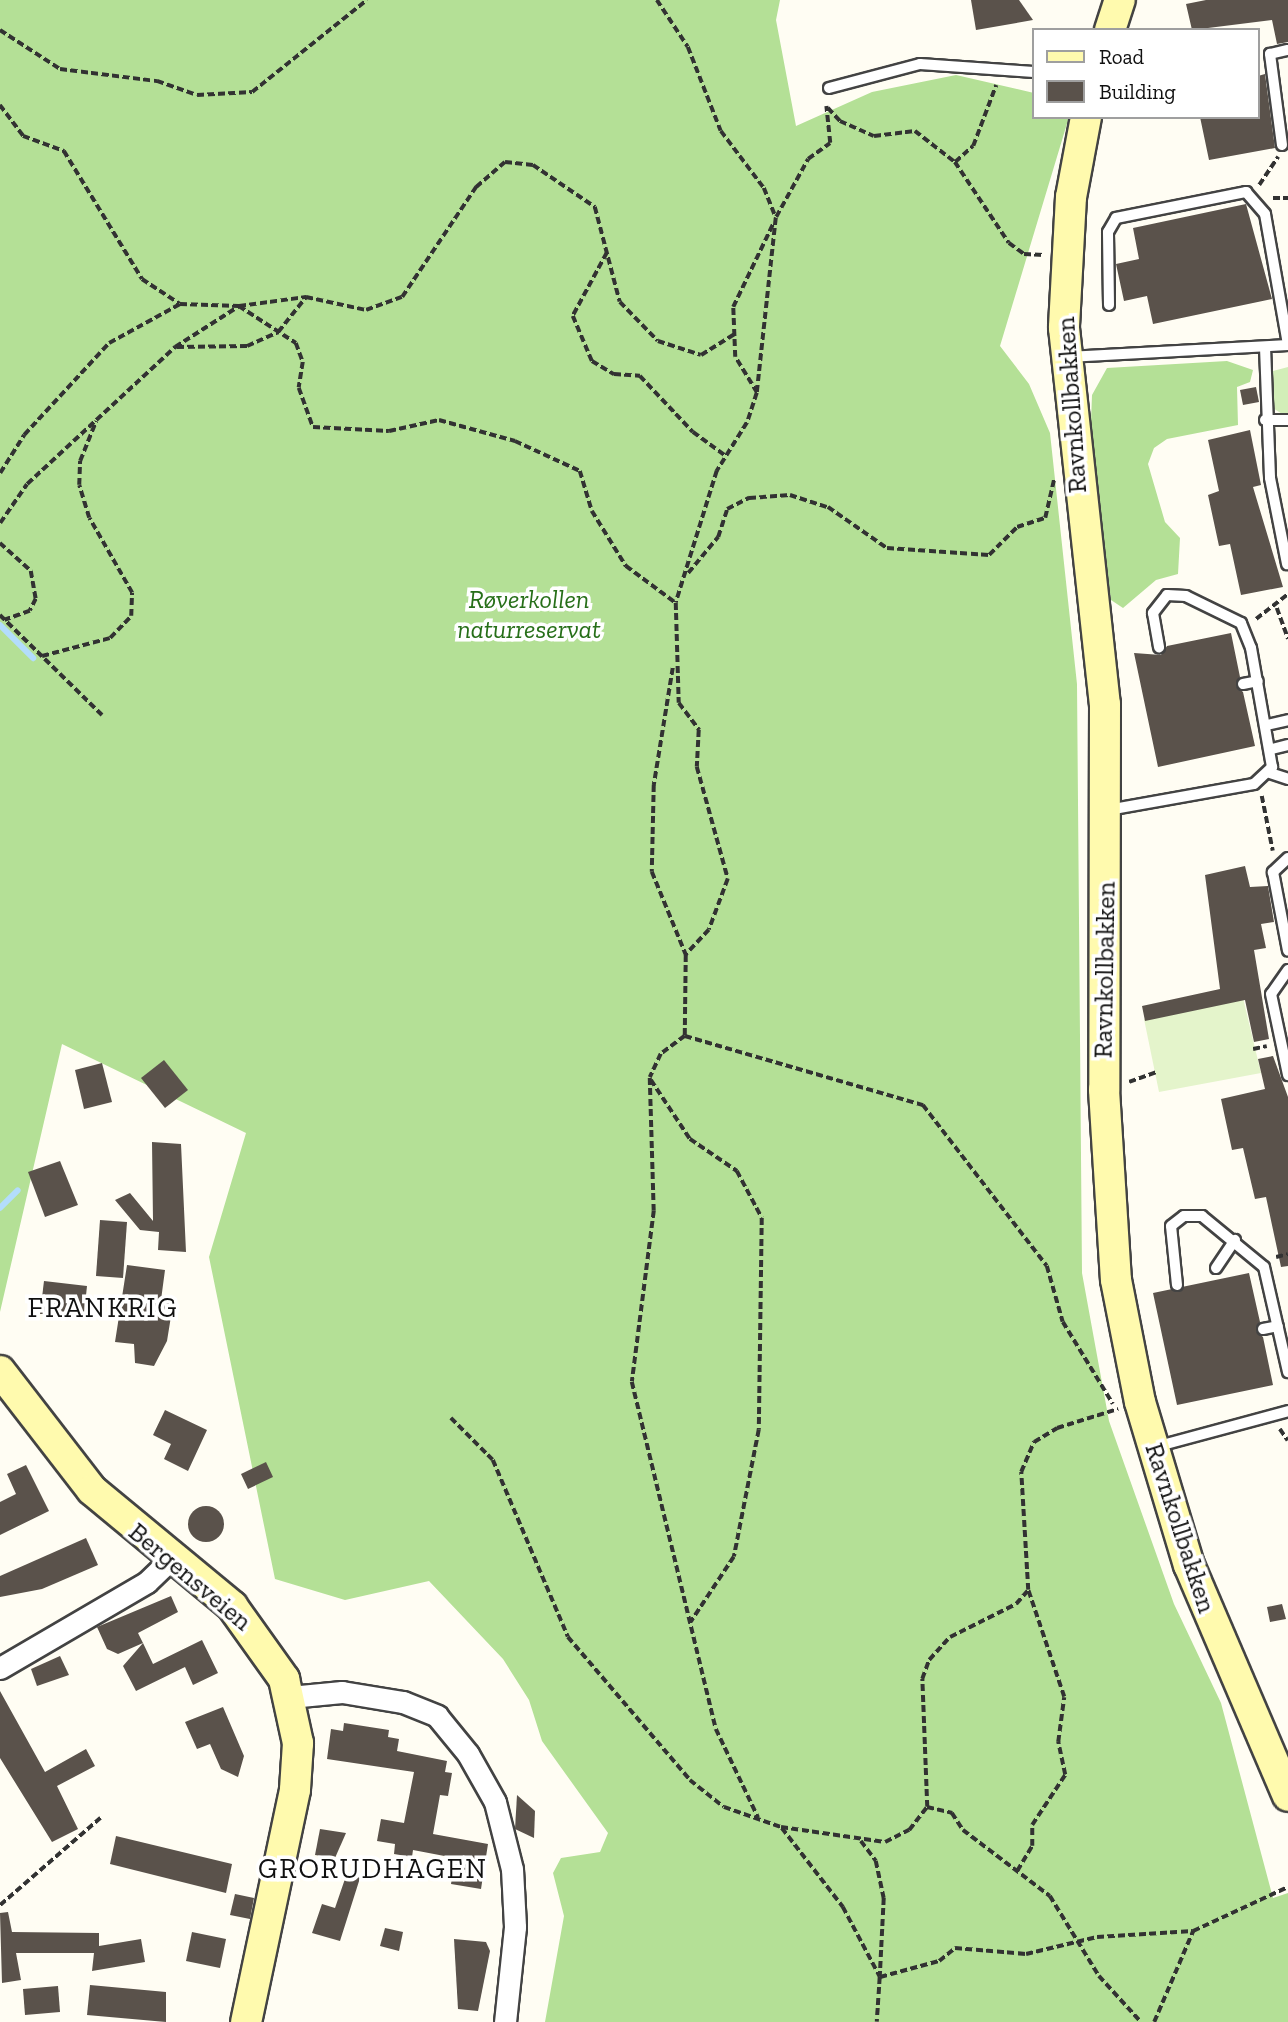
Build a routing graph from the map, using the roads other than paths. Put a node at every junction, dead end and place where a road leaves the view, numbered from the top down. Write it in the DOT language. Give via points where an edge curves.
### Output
graph roads {
  1 [pos="1120,0"];
  2 [pos="1111,28"];
  3 [pos="1288,50"];
  4 [pos="1032,72"];
  5 [pos="829,88"];
  6 [pos="1086,119"];
  7 [pos="1282,145"];
  8 [pos="1109,305"];
  9 [pos="1288,345"];
  10 [pos="1265,347"];
  11 [pos="1065,357"];
  12 [pos="1265,420"];
  13 [pos="1288,420"];
  14 [pos="1287,564"];
  15 [pos="1159,647"];
  16 [pos="1258,681"];
  17 [pos="1244,684"];
  18 [pos="1288,720"];
  19 [pos="1267,725"];
  20 [pos="1288,745"];
  21 [pos="1272,749"];
  22 [pos="1270,773"];
  23 [pos="1288,779"];
  24 [pos="1106,810"];
  25 [pos="1288,858"];
  26 [pos="1288,951"];
  27 [pos="1288,970"];
  28 [pos="1288,1075"];
  29 [pos="1235,1240"];
  30 [pos="1216,1268"];
  31 [pos="1177,1285"];
  32 [pos="1278,1326"];
  33 [pos="1263,1329"];
  34 [pos="0,1371"];
  35 [pos="1288,1372"];
  36 [pos="1288,1411"];
  37 [pos="1152,1448"];
  38 [pos="172,1558"];
  39 [pos="0,1668"];
  40 [pos="290,1697"];
  41 [pos="1288,1796"];
  42 [pos="246,2022"];
  43 [pos="505,2022"];
  1 -- 2 [label="street"];
  3 -- 7 [label="lane" via="1270,54"];
  4 -- 5 [label="lane" via="920,64"];
  6 -- 11 [label="street, Ravnkollbakken" via="1066,256"];
  8 -- 9 [label="lane" via="1108,232 1116,219 1246,192 1265,214"];
  9 -- 10 [label="lane"];
  10 -- 11 [label="lane"];
  10 -- 12 [label="lane"];
  11 -- 24 [label="street, Ravnkollbakken" via="1105,704"];
  12 -- 13 [label="lane"];
  12 -- 14 [label="lane"];
  15 -- 16 [label="lane" via="1153,614 1167,596 1186,596 1241,622"];
  16 -- 17 [label="lane"];
  16 -- 19 [label="lane"];
  18 -- 19 [label="lane"];
  19 -- 21 [label="lane"];
  20 -- 21 [label="lane"];
  21 -- 22 [label="lane"];
  22 -- 23 [label="lane"];
  22 -- 24 [label="lane" via="1254,784"];
  24 -- 37 [label="street, Ravnkollbakken" via="1107,1184 1128,1406"];
  25 -- 26 [label="lane" via="1273,872"];
  27 -- 28 [label="lane" via="1271,994"];
  29 -- 30 [label="lane"];
  29 -- 31 [label="lane" via="1202,1216 1178,1219 1169,1238"];
  29 -- 32 [label="lane" via="1264,1266"];
  32 -- 33 [label="lane"];
  32 -- 35 [label="lane"];
  34 -- 38 [label="street, Bergensveien" via="92,1490"];
  36 -- 37 [label="lane"];
  37 -- 41 [label="street, Ravnkollbakken" via="1212,1625"];
  38 -- 39 [label="street" via="147,1582"];
  38 -- 40 [label="street, Bergensveien" via="262,1639"];
  40 -- 42 [label="street, Bergensveien" via="298,1743 295,1790"];
  40 -- 43 [label="street" via="342,1692 403,1702 437,1716 468,1755 495,1802 512,1869 515,1927"];
}
